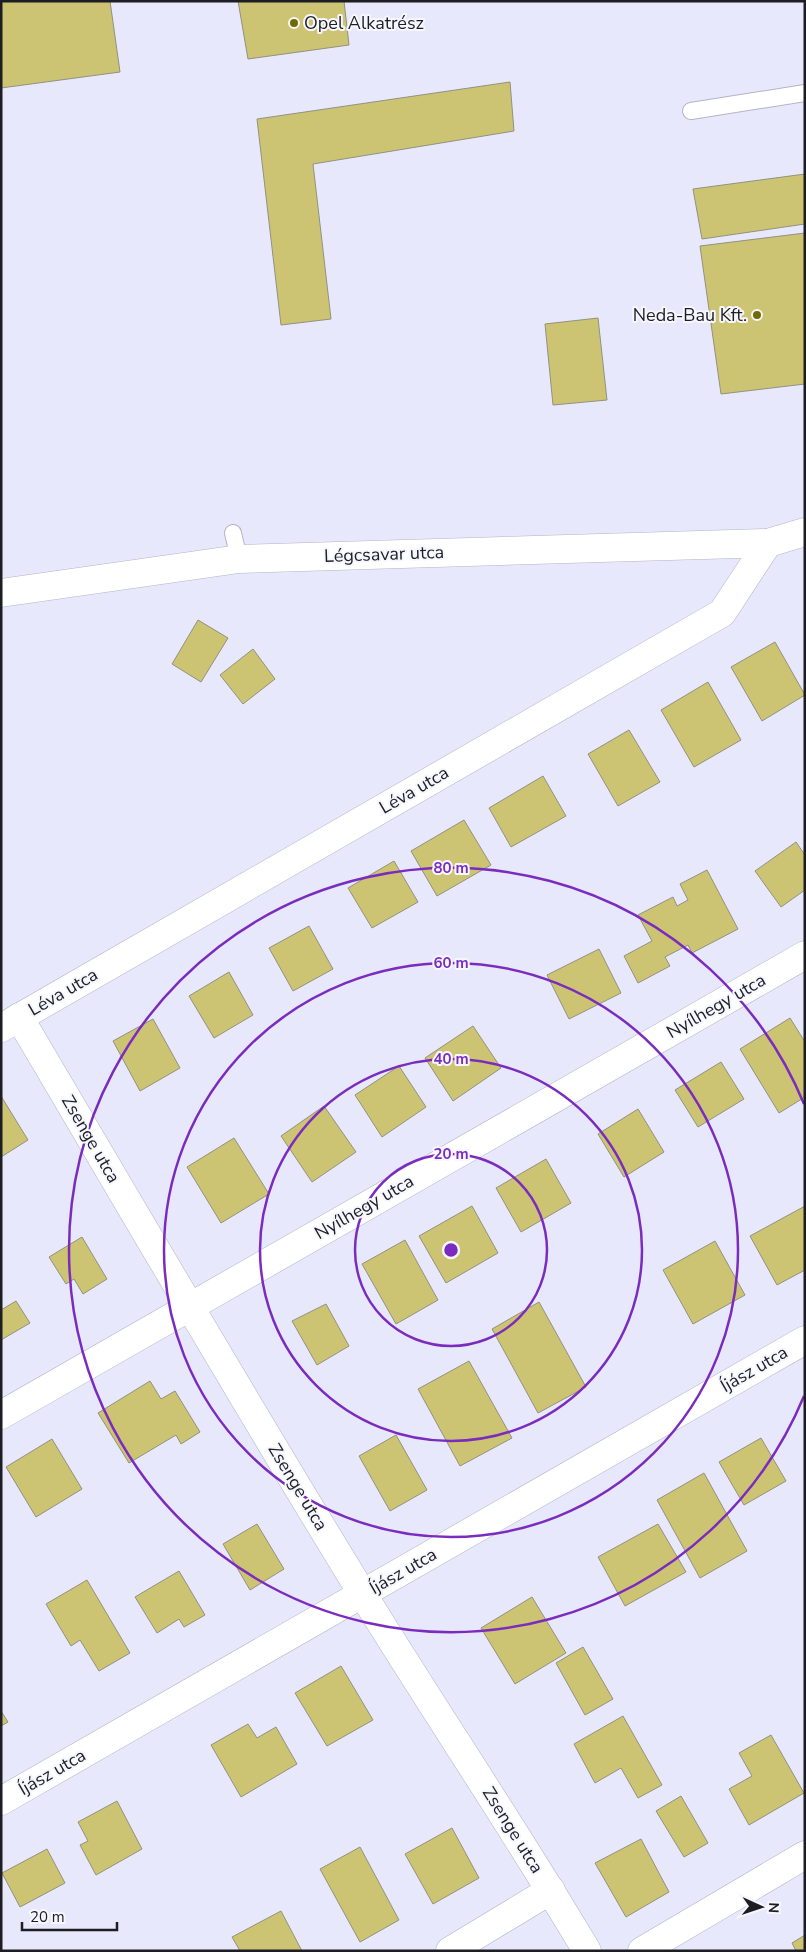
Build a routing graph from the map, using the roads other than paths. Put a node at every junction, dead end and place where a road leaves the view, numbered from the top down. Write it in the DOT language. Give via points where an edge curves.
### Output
graph roads {
  1 [pos="805,93"];
  2 [pos="691,111"];
  3 [pos="805,532"];
  4 [pos="768,543"];
  5 [pos="1,593"];
  6 [pos="805,955"];
  7 [pos="10,1022"];
  8 [pos="190,1307"];
  9 [pos="805,1340"];
  10 [pos="1,1415"];
  11 [pos="363,1594"];
  12 [pos="1,1801"];
  13 [pos="805,1855"];
  14 [pos="551,1890"];
  15 [pos="450,1951"];
  16 [pos="587,1951"];
  17 [pos="642,1951"];
  1 -- 2 [label="lane"];
  3 -- 4 [label="street"];
  4 -- 5 [label="street, Légcsavar utca" via="236,546"];
  4 -- 7 [label="street, Léva utca" via="722,613"];
  6 -- 8 [label="street, Nyílhegy utca"];
  7 -- 8 [label="street, Zsenge utca"];
  8 -- 10 [label="street, Nyílhegy utca"];
  8 -- 11 [label="street, Zsenge utca"];
  9 -- 11 [label="street, Íjász utca"];
  11 -- 12 [label="street, Íjász utca"];
  11 -- 14 [label="street, Zsenge utca"];
  13 -- 17 [label="street"];
  14 -- 15 [label="street"];
  14 -- 16 [label="street, Zsenge utca"];
}
